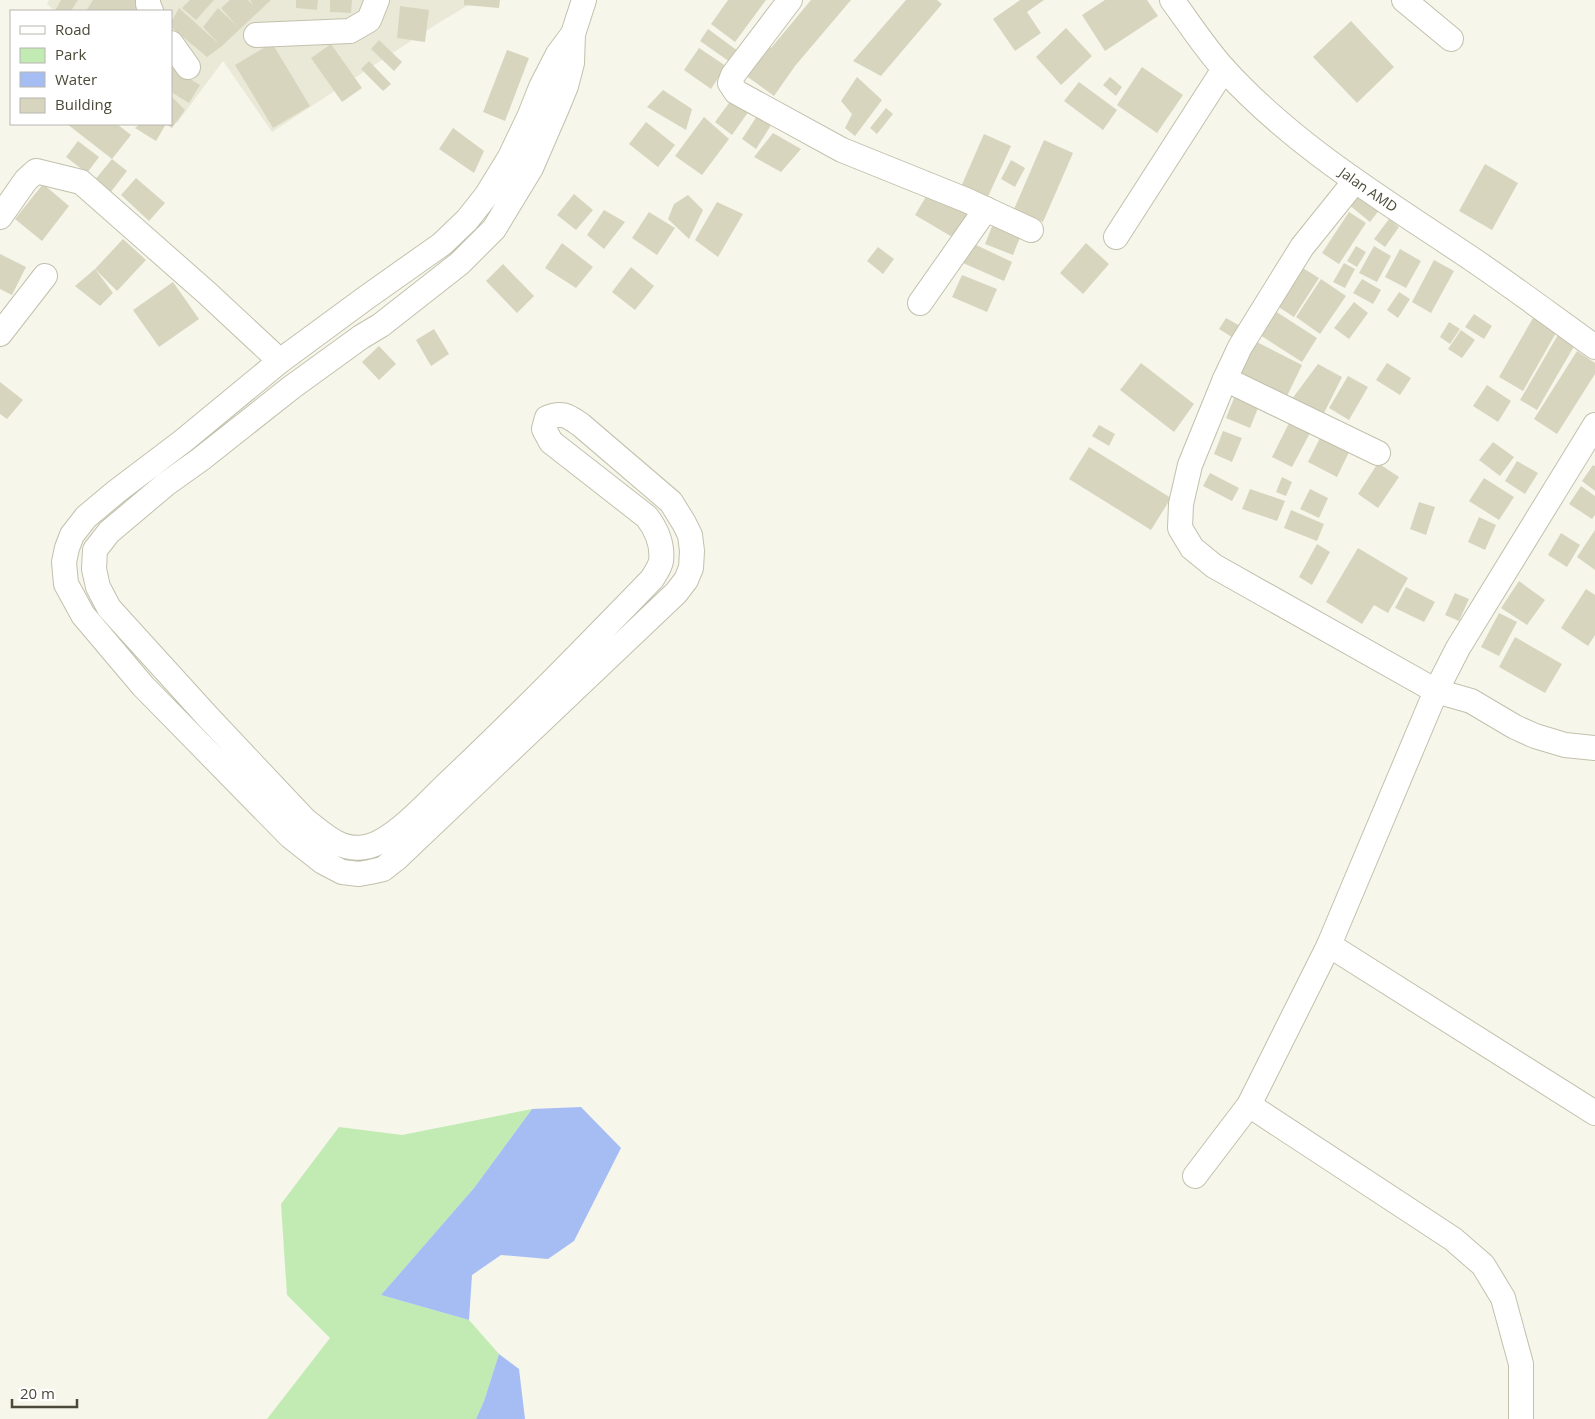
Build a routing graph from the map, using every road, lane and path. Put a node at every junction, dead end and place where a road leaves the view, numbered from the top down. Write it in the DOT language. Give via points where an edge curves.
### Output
graph roads {
  1 [pos="377,0"];
  2 [pos="584,0"];
  3 [pos="790,0"];
  4 [pos="1172,0"];
  5 [pos="1404,0"];
  6 [pos="256,34"];
  7 [pos="573,34"];
  8 [pos="1451,39"];
  9 [pos="172,44"];
  10 [pos="188,67"];
  11 [pos="1224,68"];
  12 [pos="1354,181"];
  13 [pos="986,209"];
  14 [pos="0,217"];
  15 [pos="1030,230"];
  16 [pos="1116,237"];
  17 [pos="45,276"];
  18 [pos="920,303"];
  19 [pos="0,334"];
  20 [pos="1595,348"];
  21 [pos="280,361"];
  22 [pos="1225,379"];
  23 [pos="1595,425"];
  24 [pos="1378,454"];
  25 [pos="64,562"];
  26 [pos="661,562"];
  27 [pos="691,568"];
  28 [pos="94,569"];
  29 [pos="1436,691"];
  30 [pos="1595,748"];
  31 [pos="366,847"];
  32 [pos="359,874"];
  33 [pos="1329,945"];
  34 [pos="1249,1105"];
  35 [pos="1595,1113"];
  36 [pos="1195,1176"];
  37 [pos="1521,1419"];
  1 -- 6 [label="street" via="369,20 350,31"];
  2 -- 7 [label="street"];
  3 -- 13 [label="street" via="733,75 730,83 736,92 842,150"];
  4 -- 11 [label="street, Jalan AMD"];
  5 -- 8 [label="street"];
  7 -- 21 [label="street" via="558,54 541,87 510,157 486,196 466,220 442,244"];
  7 -- 28 [label="street" via="572,63 566,86 531,168 494,229 452,269 381,325 292,387 109,532 95,550"];
  9 -- 10 [label="street"];
  11 -- 12 [label="street, Jalan AMD" via="1288,129"];
  11 -- 16 [label="street"];
  12 -- 20 [label="street, Jalan AMD" via="1488,269"];
  12 -- 22 [label="street" via="1302,247 1240,347"];
  13 -- 15 [label="street"];
  13 -- 18 [label="street"];
  14 -- 21 [label="street" via="36,171 81,182"];
  17 -- 19 [label="street"];
  21 -- 25 [label="street" via="86,517 72,535"];
  22 -- 24 [label="street"];
  22 -- 29 [label="street" via="1190,465 1181,504 1180,528 1192,548 1214,566"];
  23 -- 29 [label="street" via="1458,648"];
  25 -- 28 [label="street"];
  25 -- 32 [label="street" via="66,584 82,615 190,736 290,836 323,862 342,872"];
  26 -- 27 [label="street"];
  26 -- 27 [label="street" via="655,528 647,517 551,442 544,429 547,418 555,414 567,416 581,425 671,502 690,535"];
  26 -- 31 [label="street" via="652,579 496,738 407,822 382,841"];
  27 -- 32 [label="street" via="676,593 398,858 383,868"];
  28 -- 31 [label="street" via="98,587 109,608 305,820 342,845"];
  29 -- 30 [label="street" via="1471,700 1535,736 1565,745"];
  29 -- 33 [label="street"];
  31 -- 32 [label="street"];
  33 -- 34 [label="street"];
  33 -- 35 [label="street"];
  34 -- 36 [label="street"];
  34 -- 37 [label="street" via="1454,1239 1483,1265 1503,1298 1521,1364"];
}
